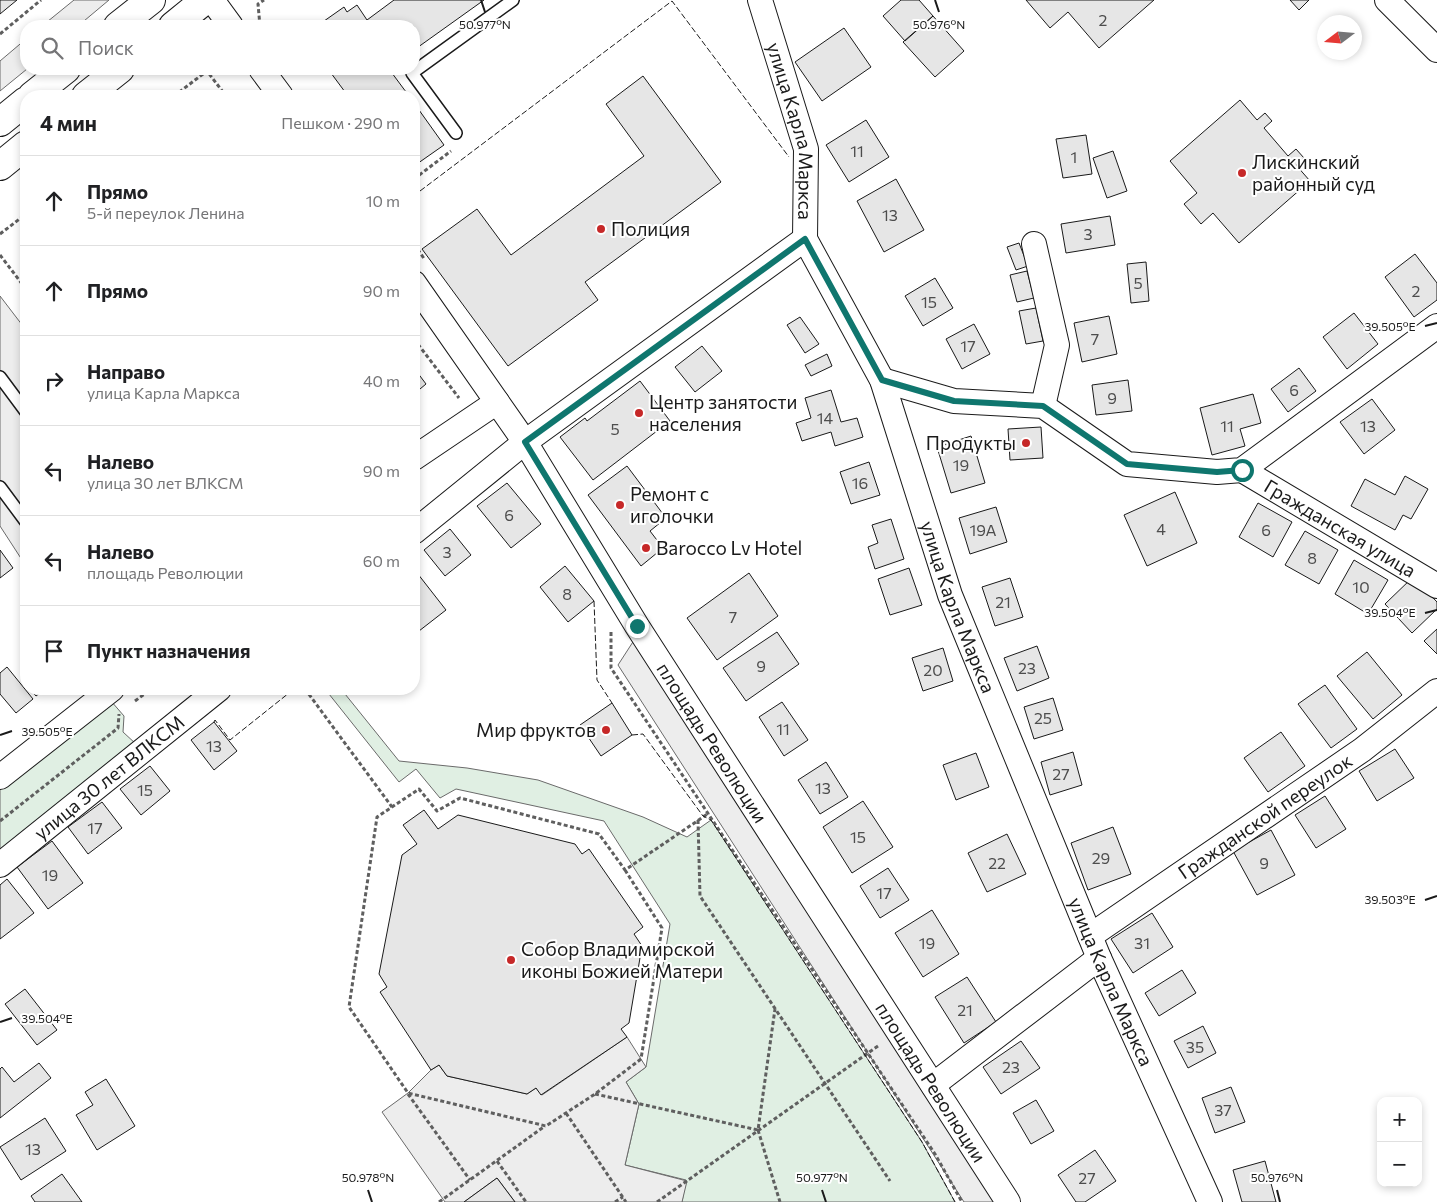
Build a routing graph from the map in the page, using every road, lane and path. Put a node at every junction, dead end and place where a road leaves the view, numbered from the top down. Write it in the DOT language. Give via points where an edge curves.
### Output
graph roads {
  1 [pos="41,0"];
  2 [pos="151,0"];
  3 [pos="205,0"];
  4 [pos="212,0"];
  5 [pos="264,0"];
  6 [pos="513,0"];
  7 [pos="760,0"];
  8 [pos="1387,0"];
  9 [pos="126,20"];
  10 [pos="180,20"];
  11 [pos="227,20"];
  12 [pos="259,20"];
  13 [pos="0,34"];
  14 [pos="1437,50"];
  15 [pos="420,67"];
  16 [pos="58,75"];
  17 [pos="112,75"];
  18 [pos="200,75"];
  19 [pos="211,75"];
  20 [pos="265,75"];
  21 [pos="413,75"];
  22 [pos="40,90"];
  23 [pos="94,90"];
  24 [pos="181,90"];
  25 [pos="222,90"];
  26 [pos="277,90"];
  27 [pos="20,106"];
  28 [pos="0,122"];
  29 [pos="456,133"];
  30 [pos="20,150"];
  31 [pos="0,166"];
  32 [pos="420,174"];
  33 [pos="20,219"];
  34 [pos="0,234"];
  35 [pos="805,239"];
  36 [pos="1034,244"];
  37 [pos="0,255"];
  38 [pos="20,281"];
  39 [pos="420,293"];
  40 [pos="1437,326"];
  41 [pos="0,377"];
  42 [pos="882,380"];
  43 [pos="497,402"];
  44 [pos="20,404"];
  45 [pos="1043,406"];
  46 [pos="525,442"];
  47 [pos="420,454"];
  48 [pos="1242,470"];
  49 [pos="0,487"];
  50 [pos="20,514"];
  51 [pos="420,527"];
  52 [pos="1437,586"];
  53 [pos="611,624"];
  54 [pos="1437,691"];
  55 [pos="104,695"];
  56 [pos="212,695"];
  57 [pos="309,695"];
  58 [pos="120,712"];
  59 [pos="0,778"];
  60 [pos="392,807"];
  61 [pos="709,813"];
  62 [pos="698,820"];
  63 [pos="0,821"];
  64 [pos="0,865"];
  65 [pos="625,870"];
  66 [pos="1090,936"];
  67 [pos="1099,958"];
  68 [pos="775,1008"];
  69 [pos="899,1032"];
  70 [pos="868,1053"];
  71 [pos="825,1084"];
  72 [pos="933,1084"];
  73 [pos="408,1093"];
  74 [pos="595,1094"];
  75 [pos="566,1113"];
  76 [pos="546,1126"];
  77 [pos="758,1130"];
  78 [pos="497,1161"];
  79 [pos="470,1180"];
  80 [pos="890,1182"];
  81 [pos="623,1197"];
  82 [pos="439,1202"];
  83 [pos="526,1202"];
  84 [pos="615,1202"];
  85 [pos="626,1202"];
  86 [pos="657,1202"];
  87 [pos="780,1202"];
  88 [pos="962,1202"];
  89 [pos="1008,1202"];
  90 [pos="1210,1202"];
  1 -- 13 [label="path"];
  2 -- 9 [label="main road"];
  3 -- 10 [label="main road"];
  4 -- 11 [label="street"];
  5 -- 12 [label="path" via="258,4"];
  6 -- 15 [label="lane"];
  7 -- 35 [label="street, улица Карла Маркса" via="806,150"];
  8 -- 14 [label="street"];
  16 -- 22 [label="main road"];
  17 -- 23 [label="main road"];
  18 -- 24 [label="path"];
  19 -- 25 [label="path"];
  20 -- 26 [label="street"];
  21 -- 29 [label="lane"];
  27 -- 28 [label="main road"];
  29 -- 32 [label="path" via="463,142"];
  30 -- 31 [label="main road"];
  33 -- 34 [label="path"];
  35 -- 42 [label="street, улица Карла Маркса"];
  35 -- 46 [label="street"];
  36 -- 45 [label="street" via="1056,345"];
  37 -- 38 [label="path"];
  39 -- 43 [label="street, площадь Революции"];
  40 -- 48 [label="street"];
  41 -- 44 [label="lane"];
  42 -- 45 [label="street" via="954,401"];
  42 -- 66 [label="street, улица Карла Маркса" via="950,595"];
  43 -- 46 [label="street, площадь Революции"];
  43 -- 47 [label="street"];
  45 -- 48 [label="street" via="1127,464 1217,472"];
  46 -- 51 [label="street"];
  46 -- 69 [label="street, площадь Революции" via="637,626"];
  48 -- 52 [label="street, Гражданская улица"];
  49 -- 50 [label="lane"];
  53 -- 61 [label="path" via="611,668"];
  54 -- 66 [label="street, Гражданской переулок" via="1362,750"];
  55 -- 59 [label="street"];
  56 -- 64 [label="street, улица 30 лет ВЛКСМ"];
  57 -- 60 [label="path"];
  58 -- 63 [label="path" via="118,728"];
  60 -- 65 [label="path" via="419,789 437,811 460,798 599,834"];
  60 -- 73 [label="path" via="377,817 349,1007"];
  61 -- 62 [label="path"];
  61 -- 70 [label="path"];
  62 -- 65 [label="path"];
  62 -- 68 [label="path" via="700,896"];
  65 -- 74 [label="path" via="662,928 641,1059"];
  66 -- 67 [label="street, улица Карла Маркса"];
  67 -- 72 [label="street"];
  67 -- 90 [label="street, улица Карла Маркса"];
  68 -- 71 [label="path"];
  68 -- 77 [label="path"];
  69 -- 70 [label="path"];
  69 -- 72 [label="street, площадь Революции"];
  70 -- 71 [label="path"];
  70 -- 88 [label="path"];
  71 -- 77 [label="path"];
  71 -- 80 [label="path"];
  72 -- 89 [label="street, площадь Революции"];
  73 -- 76 [label="path"];
  73 -- 79 [label="path"];
  74 -- 75 [label="path"];
  74 -- 77 [label="path"];
  75 -- 76 [label="path"];
  75 -- 81 [label="path"];
  76 -- 78 [label="path"];
  77 -- 86 [label="path"];
  77 -- 87 [label="path"];
  78 -- 79 [label="path"];
  78 -- 83 [label="path"];
  79 -- 82 [label="path"];
  81 -- 84 [label="path"];
  81 -- 85 [label="path"];
}
